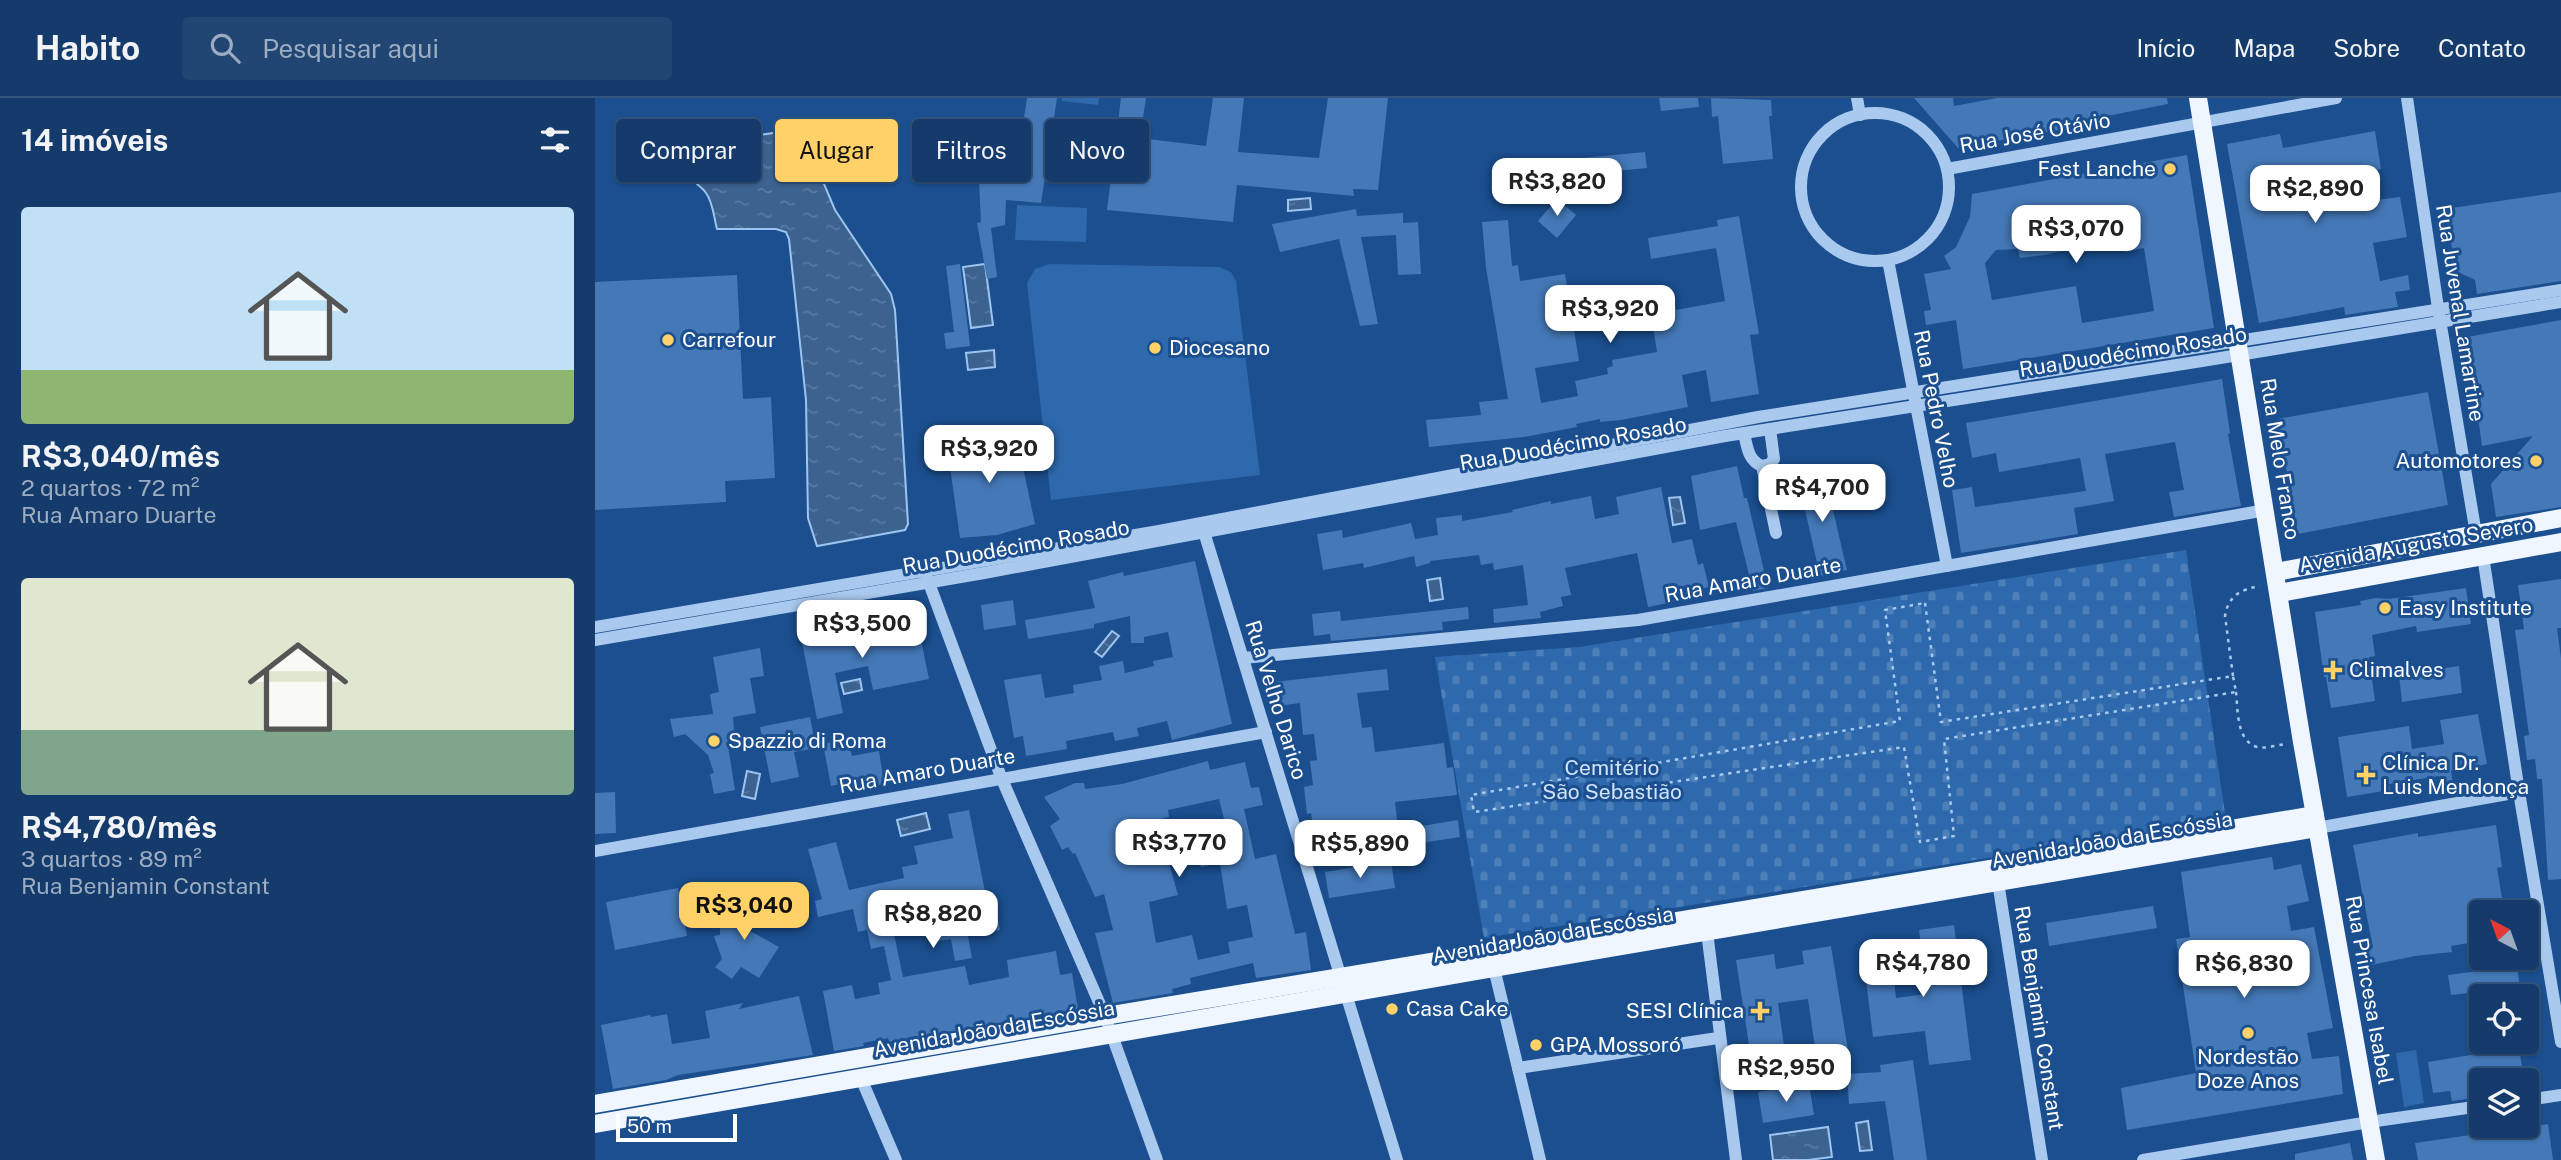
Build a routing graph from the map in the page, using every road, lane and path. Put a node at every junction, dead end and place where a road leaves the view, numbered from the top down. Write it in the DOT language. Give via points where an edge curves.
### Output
graph roads {
  1 [pos="1857,98"];
  2 [pos="2198,98"];
  3 [pos="2336,98"];
  4 [pos="2407,98"];
  5 [pos="1860,115"];
  6 [pos="2202,122"];
  7 [pos="1947,169"];
  8 [pos="1888,260"];
  9 [pos="2561,290"];
  10 [pos="2561,302"];
  11 [pos="2440,315"];
  12 [pos="2239,347"];
  13 [pos="1915,399"];
  14 [pos="1770,429"];
  15 [pos="1744,433"];
  16 [pos="1762,466"];
  17 [pos="2266,510"];
  18 [pos="2561,518"];
  19 [pos="1204,532"];
  20 [pos="1776,533"];
  21 [pos="2476,534"];
  22 [pos="2561,542"];
  23 [pos="2483,556"];
  24 [pos="1947,566"];
  25 [pos="2276,572"];
  26 [pos="926,576"];
  27 [pos="2279,593"];
  28 [pos="595,627"];
  29 [pos="595,640"];
  30 [pos="1243,658"];
  31 [pos="2233,677"];
  32 [pos="2236,692"];
  33 [pos="1266,732"];
  34 [pos="2302,742"];
  35 [pos="1001,777"];
  36 [pos="2519,792"];
  37 [pos="2316,821"];
  38 [pos="595,851"];
  39 [pos="1998,882"];
  40 [pos="1706,932"];
  41 [pos="1495,968"];
  42 [pos="1344,986"];
  43 [pos="1108,1023"];
  44 [pos="1718,1038"];
  45 [pos="2561,1042"];
  46 [pos="1518,1068"];
  47 [pos="860,1076"];
  48 [pos="2561,1095"];
  49 [pos="2539,1098"];
  50 [pos="595,1104"];
  51 [pos="2469,1108"];
  52 [pos="2369,1122"];
  53 [pos="595,1124"];
  54 [pos="896,1160"];
  55 [pos="1157,1160"];
  56 [pos="1397,1160"];
  57 [pos="1540,1160"];
  58 [pos="1736,1160"];
  59 [pos="2042,1160"];
  60 [pos="2143,1160"];
  61 [pos="2376,1160"];
  1 -- 5 [label="street"];
  2 -- 6 [label="main road, Rua Melo Franco"];
  3 -- 6 [label="street, Rua José Otávio"];
  4 -- 11 [label="street, Rua Juvenal Lamartine"];
  5 -- 7 [label="street" via="1897,116 1920,128 1937,146"];
  5 -- 8 [label="street" via="1831,127 1811,150 1804,164 1801,194 1810,223 1830,246 1857,259"];
  6 -- 7 [label="street, Rua José Otávio"];
  6 -- 12 [label="main road, Rua Melo Franco"];
  7 -- 8 [label="street" via="1949,193 1937,227 1911,252"];
  8 -- 13 [label="street, Rua Pedro Velho"];
  9 -- 11 [label="street, Rua Duodécimo Rosado"];
  10 -- 11 [label="street, Rua Duodécimo Rosado"];
  11 -- 12 [label="street, Rua Duodécimo Rosado"];
  11 -- 21 [label="street, Rua Juvenal Lamartine"];
  12 -- 13 [label="street, Rua Duodécimo Rosado"];
  12 -- 17 [label="main road, Rua Melo Franco"];
  13 -- 14 [label="street, Rua Duodécimo Rosado"];
  13 -- 24 [label="street, Rua Pedro Velho"];
  13 -- 26 [label="street, Rua Duodécimo Rosado" via="1736,421"];
  14 -- 15 [label="street, Rua Duodécimo Rosado"];
  14 -- 16 [label="street" via="1774,459"];
  15 -- 16 [label="street" via="1750,457"];
  15 -- 19 [label="street, Rua Duodécimo Rosado"];
  16 -- 20 [label="street"];
  17 -- 24 [label="street, Rua Amaro Duarte"];
  17 -- 25 [label="main road, Rua Melo Franco"];
  18 -- 21 [label="main road, Avenida Augusto Severo"];
  19 -- 26 [label="street, Rua Duodécimo Rosado"];
  19 -- 30 [label="street, Rua Velho Darico"];
  21 -- 25 [label="main road, Avenida Augusto Severo"];
  22 -- 23 [label="main road, Avenida Augusto Severo"];
  23 -- 27 [label="main road, Avenida Augusto Severo"];
  23 -- 36 [label="street"];
  24 -- 30 [label="street, Rua Amaro Duarte" via="1638,620"];
  25 -- 27 [label="main road, Rua Melo Franco"];
  25 -- 31 [label="path" via="2262,585 2238,593 2226,607"];
  26 -- 28 [label="street, Rua Duodécimo Rosado"];
  26 -- 29 [label="street, Rua Duodécimo Rosado"];
  26 -- 35 [label="street"];
  27 -- 34 [label="main road, Rua Melo Franco"];
  30 -- 33 [label="street, Rua Velho Darico"];
  31 -- 32 [label="path"];
  31 -- 32 [label="path" via="1941,722 1925,603 1885,610 1900,721 1471,795 1474,812 1904,747 1920,842 1954,836 1944,738"];
  32 -- 34 [label="path" via="2241,730 2248,742 2260,747"];
  33 -- 35 [label="street, Rua Amaro Duarte"];
  33 -- 42 [label="street, Rua Velho Darico"];
  34 -- 37 [label="main road, Rua Melo Franco"];
  35 -- 38 [label="street, Rua Amaro Duarte"];
  35 -- 43 [label="street"];
  36 -- 37 [label="street, Avenida João da Escóssia"];
  36 -- 45 [label="street"];
  37 -- 39 [label="main road, Avenida João da Escóssia"];
  37 -- 42 [label="main road, Avenida João da Escóssia"];
  37 -- 52 [label="main road, Rua Princesa Isabel"];
  39 -- 40 [label="main road, Avenida João da Escóssia"];
  39 -- 59 [label="street, Rua Benjamin Constant"];
  40 -- 41 [label="main road, Avenida João da Escóssia"];
  40 -- 44 [label="street"];
  41 -- 42 [label="main road, Avenida João da Escóssia"];
  41 -- 46 [label="street"];
  42 -- 43 [label="main road, Avenida João da Escóssia"];
  42 -- 56 [label="street, Rua Velho Darico"];
  43 -- 47 [label="main road, Avenida João da Escóssia"];
  43 -- 50 [label="main road, Avenida João da Escóssia"];
  43 -- 55 [label="street"];
  44 -- 46 [label="street"];
  44 -- 58 [label="street"];
  46 -- 57 [label="street"];
  47 -- 53 [label="main road, Avenida João da Escóssia"];
  47 -- 54 [label="street"];
  48 -- 49 [label="street"];
  51 -- 52 [label="street"];
  52 -- 60 [label="street"];
  52 -- 61 [label="main road, Rua Princesa Isabel"];
}
